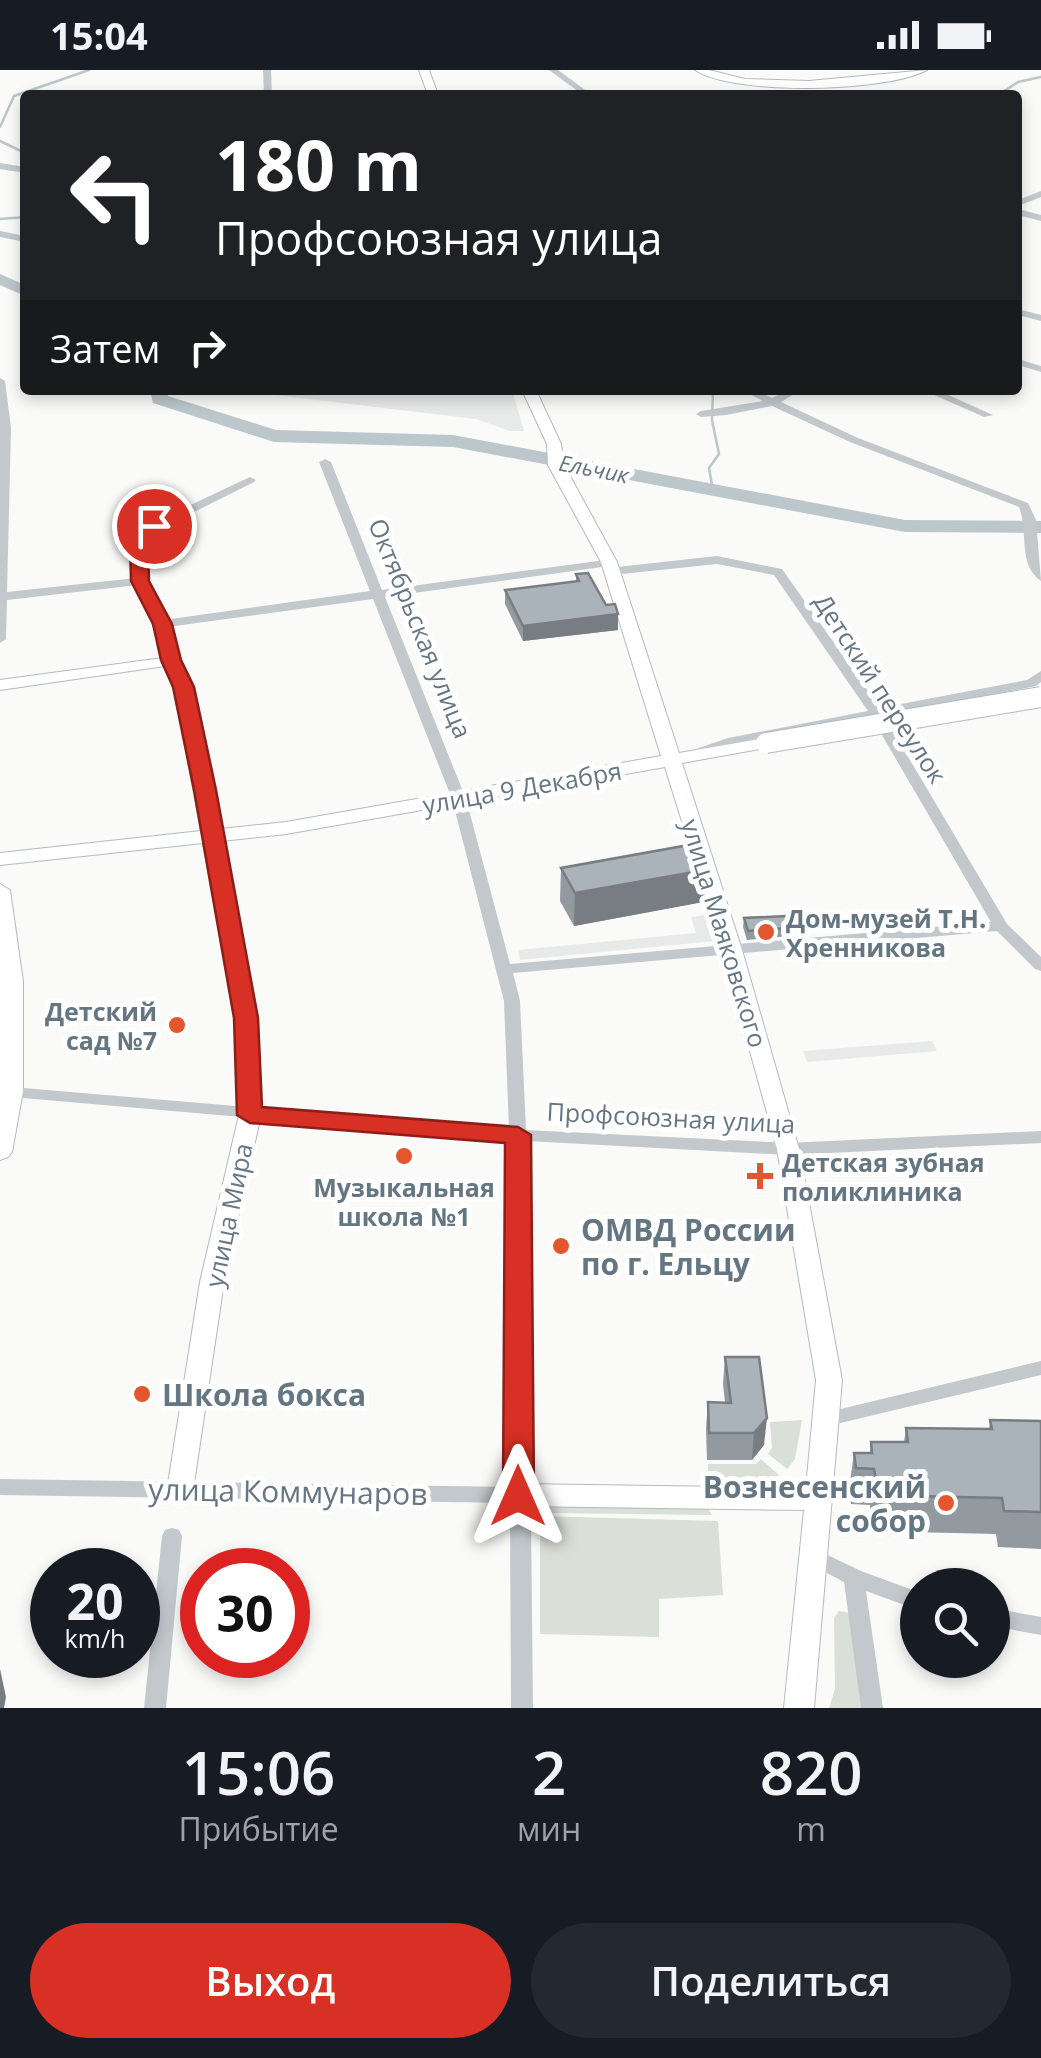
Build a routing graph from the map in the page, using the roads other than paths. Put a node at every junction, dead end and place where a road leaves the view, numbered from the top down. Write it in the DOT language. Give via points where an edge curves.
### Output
graph roads {
  1 [pos="553,70"];
  2 [pos="700,70"];
  3 [pos="922,70"];
  4 [pos="581,90"];
  5 [pos="0,381"];
  6 [pos="530,395"];
  7 [pos="760,395"];
  8 [pos="788,395"];
  9 [pos="940,395"];
  10 [pos="777,402"];
  11 [pos="701,414"];
  12 [pos="988,415"];
  13 [pos="2,428"];
  14 [pos="325,462"];
  15 [pos="250,480"];
  16 [pos="610,566"];
  17 [pos="1041,577"];
  18 [pos="140,581"];
  19 [pos="379,594"];
  20 [pos="1,597"];
  21 [pos="163,624"];
  22 [pos="0,639"];
  23 [pos="171,660"];
  24 [pos="1041,675"];
  25 [pos="0,684"];
  26 [pos="1041,696"];
  27 [pos="876,711"];
  28 [pos="678,759"];
  29 [pos="459,799"];
  30 [pos="213,838"];
  31 [pos="0,860"];
  32 [pos="0,890"];
  33 [pos="1001,926"];
  34 [pos="732,950"];
  35 [pos="1041,966"];
  36 [pos="506,968"];
  37 [pos="6,1091"];
  38 [pos="250,1115"];
  39 [pos="518,1135"];
  40 [pos="1041,1137"];
  41 [pos="788,1149"];
  42 [pos="0,1152"];
  43 [pos="1041,1368"];
  44 [pos="828,1420"];
  45 [pos="0,1487"];
  46 [pos="180,1490"];
  47 [pos="518,1496"];
  48 [pos="816,1498"];
  49 [pos="172,1536"];
  50 [pos="813,1556"];
  51 [pos="854,1577"];
  52 [pos="900,1594"];
  53 [pos="1010,1620"];
  54 [pos="1041,1626"];
  55 [pos="156,1708"];
  56 [pos="522,1708"];
  57 [pos="800,1708"];
  58 [pos="872,1708"];
  1 -- 4 [label="street"];
  2 -- 3 [label="main road" via="765,84 882,80"];
  5 -- 13 [label="street"];
  6 -- 16 [label="main road, улица Маяковского"];
  7 -- 10 [label="street"];
  8 -- 10 [label="street"];
  9 -- 12 [label="street"];
  10 -- 11 [label="street"];
  10 -- 17 [label="street" via="854,440 1024,505 1029,554"];
  13 -- 20 [label="street"];
  14 -- 19 [label="street, Октябрьская улица"];
  15 -- 18 [label="street" via="154,526 139,541"];
  16 -- 19 [label="street, Детский переулок"];
  16 -- 27 [label="street, Детский переулок" via="717,560 778,572"];
  16 -- 28 [label="main road, улица Маяковского"];
  18 -- 20 [label="street"];
  18 -- 21 [label="street, улица Мира"];
  19 -- 21 [label="street, Детский переулок"];
  19 -- 29 [label="street, Октябрьская улица"];
  20 -- 22 [label="street"];
  21 -- 23 [label="street, улица Мира"];
  23 -- 25 [label="main road"];
  23 -- 30 [label="main road, улица Мира" via="184,687"];
  24 -- 27 [label="street" via="1031,683"];
  26 -- 28 [label="main road, улица 9 Декабря, bridge"];
  27 -- 28 [label="street"];
  27 -- 33 [label="street, Детский переулок"];
  28 -- 29 [label="main road, улица 9 Декабря"];
  28 -- 34 [label="main road, улица Маяковского"];
  29 -- 30 [label="main road, улица 9 Декабря"];
  29 -- 36 [label="street, Октябрьская улица"];
  30 -- 31 [label="main road, улица 9 Декабря"];
  30 -- 38 [label="main road, улица Мира" via="246,1018"];
  32 -- 37 [label="main road" via="12,982"];
  33 -- 34 [label="street"];
  33 -- 35 [label="street, Детский переулок"];
  34 -- 36 [label="street"];
  34 -- 41 [label="main road, улица Маяковского"];
  36 -- 39 [label="street, Октябрьская улица"];
  37 -- 38 [label="street, Профсоюзная улица"];
  37 -- 42 [label="main road"];
  38 -- 39 [label="street, Профсоюзная улица"];
  38 -- 46 [label="main road, улица Мира" via="212,1282"];
  39 -- 41 [label="street, Профсоюзная улица"];
  39 -- 47 [label="street, Октябрьская улица"];
  40 -- 41 [label="street, Профсоюзная улица"];
  41 -- 44 [label="main road, улица Маяковского" via="829,1380"];
  43 -- 44 [label="street"];
  44 -- 48 [label="main road, улица Маяковского"];
  45 -- 46 [label="street, улица Коммунаров"];
  46 -- 47 [label="street, улица Коммунаров"];
  47 -- 48 [label="main road, улица Коммунаров"];
  47 -- 56 [label="street, Октябрьская улица"];
  48 -- 50 [label="main road, улица Маяковского"];
  49 -- 55 [label="street"];
  50 -- 51 [label="street"];
  50 -- 57 [label="main road, улица Маяковского"];
  51 -- 52 [label="street"];
  51 -- 58 [label="street"];
  53 -- 54 [label="street"];
}
